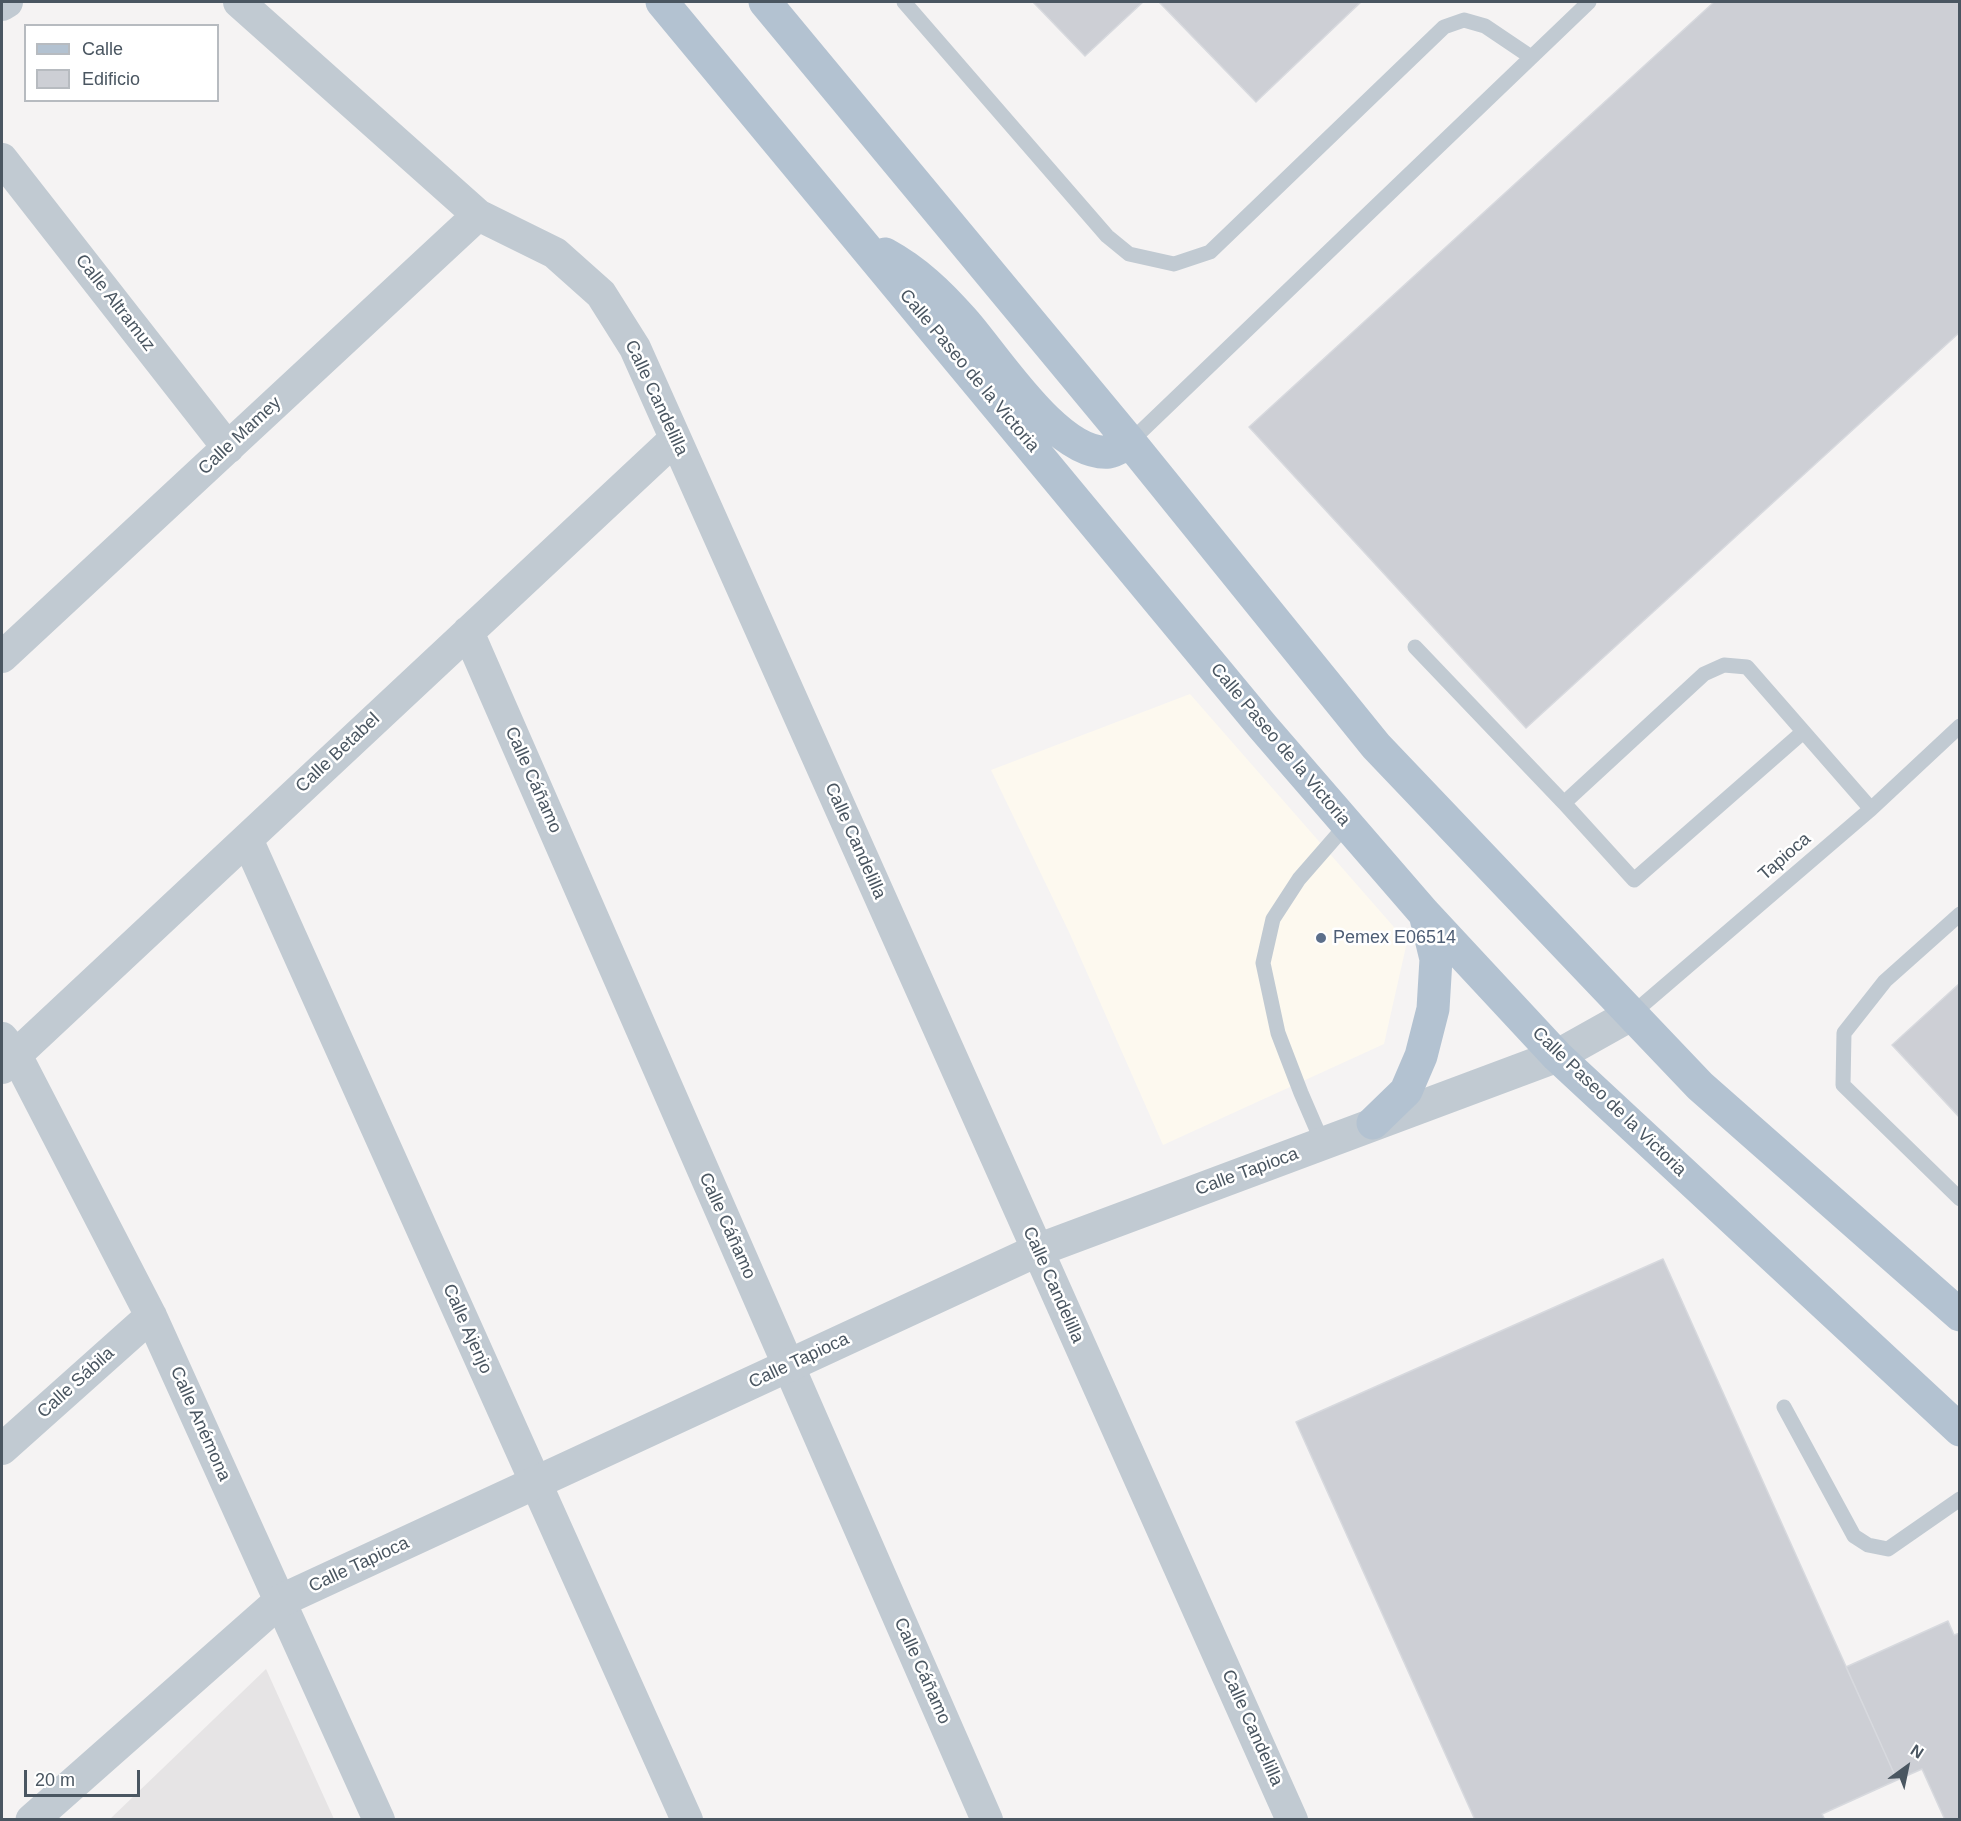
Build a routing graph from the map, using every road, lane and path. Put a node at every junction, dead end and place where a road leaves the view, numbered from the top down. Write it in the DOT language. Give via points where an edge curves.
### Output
graph roads {
  1 [pos="7,2"];
  2 [pos="239,2"];
  3 [pos="662,2"];
  4 [pos="765,2"];
  5 [pos="904,2"];
  6 [pos="1589,2"];
  7 [pos="2,5"];
  8 [pos="1531,57"];
  9 [pos="2,159"];
  10 [pos="478,215"];
  11 [pos="860,240"];
  12 [pos="675,439"];
  13 [pos="1130,442"];
  14 [pos="228,448"];
  15 [pos="468,632"];
  16 [pos="6,642"];
  17 [pos="1415,647"];
  18 [pos="1959,726"];
  19 [pos="1803,732"];
  20 [pos="1564,803"];
  21 [pos="1871,809"];
  22 [pos="1347,824"];
  23 [pos="247,839"];
  24 [pos="1424,913"];
  25 [pos="1959,914"];
  26 [pos="1632,1014"];
  27 [pos="6,1053"];
  28 [pos="1557,1056"];
  29 [pos="1372,1123"];
  30 [pos="1323,1144"];
  31 [pos="1959,1199"];
  32 [pos="1038,1250"];
  33 [pos="1959,1315"];
  34 [pos="151,1316"];
  35 [pos="788,1366"];
  36 [pos="1784,1407"];
  37 [pos="1959,1430"];
  38 [pos="2,1449"];
  39 [pos="537,1482"];
  40 [pos="1959,1500"];
  41 [pos="280,1601"];
  42 [pos="32,1820"];
  43 [pos="379,1820"];
  44 [pos="687,1820"];
  45 [pos="987,1820"];
  46 [pos="1293,1820"];
  1 -- 7 [label="street"];
  2 -- 10 [label="street, Calle Candelilla"];
  3 -- 11 [label="main road, Calle Paseo de la Victoria"];
  4 -- 13 [label="main road"];
  5 -- 8 [label="lane" via="1107,236 1129,254 1174,264 1210,252 1444,27 1464,20 1485,26"];
  6 -- 8 [label="lane"];
  8 -- 13 [label="lane"];
  9 -- 14 [label="street, Calle Altramuz"];
  10 -- 12 [label="street, Calle Candelilla" via="555,253 601,294 635,348"];
  10 -- 14 [label="street, Calle Mamey"];
  11 -- 13 [label="main road" via="931,285 1054,428 1084,447 1109,452"];
  11 -- 22 [label="main road, Calle Paseo de la Victoria"];
  12 -- 15 [label="street, Calle Betabel"];
  12 -- 32 [label="street, Calle Candelilla"];
  13 -- 26 [label="main road" via="1377,746"];
  14 -- 16 [label="street, Calle Mamey"];
  15 -- 23 [label="street, Calle Betabel"];
  15 -- 35 [label="street, Calle Cáñamo"];
  17 -- 20 [label="lane"];
  18 -- 21 [label="lane, Tapioca"];
  19 -- 20 [label="lane" via="1747,667 1724,665 1704,675"];
  19 -- 20 [label="lane" via="1634,880"];
  19 -- 21 [label="lane"];
  21 -- 26 [label="lane, Tapioca"];
  22 -- 24 [label="main road, Calle Paseo de la Victoria"];
  22 -- 30 [label="lane" via="1299,879 1273,919 1263,963 1278,1033"];
  23 -- 27 [label="street, Calle Betabel"];
  23 -- 39 [label="street, Calle Ajenjo"];
  24 -- 28 [label="main road, Calle Paseo de la Victoria"];
  24 -- 29 [label="main road" via="1436,959 1433,1009 1421,1056 1406,1091"];
  25 -- 31 [label="lane" via="1885,981 1844,1034 1843,1085"];
  26 -- 28 [label="street, Calle Tapioca"];
  26 -- 33 [label="main road" via="1700,1086"];
  27 -- 34 [label="street, Calle Anémona"];
  28 -- 29 [label="street, Calle Tapioca"];
  28 -- 37 [label="main road, Calle Paseo de la Victoria"];
  29 -- 30 [label="street, Calle Tapioca"];
  30 -- 32 [label="street, Calle Tapioca"];
  32 -- 35 [label="street, Calle Tapioca"];
  32 -- 46 [label="street, Calle Candelilla"];
  34 -- 38 [label="street, Calle Sábila"];
  34 -- 41 [label="street, Calle Anémona"];
  35 -- 39 [label="street, Calle Tapioca"];
  35 -- 45 [label="street, Calle Cáñamo"];
  36 -- 40 [label="lane" via="1854,1536 1868,1545 1888,1549"];
  39 -- 41 [label="street, Calle Tapioca"];
  39 -- 44 [label="street, Calle Ajenjo"];
  41 -- 42 [label="street, Calle Tapioca"];
  41 -- 43 [label="street, Calle Anémona"];
}
